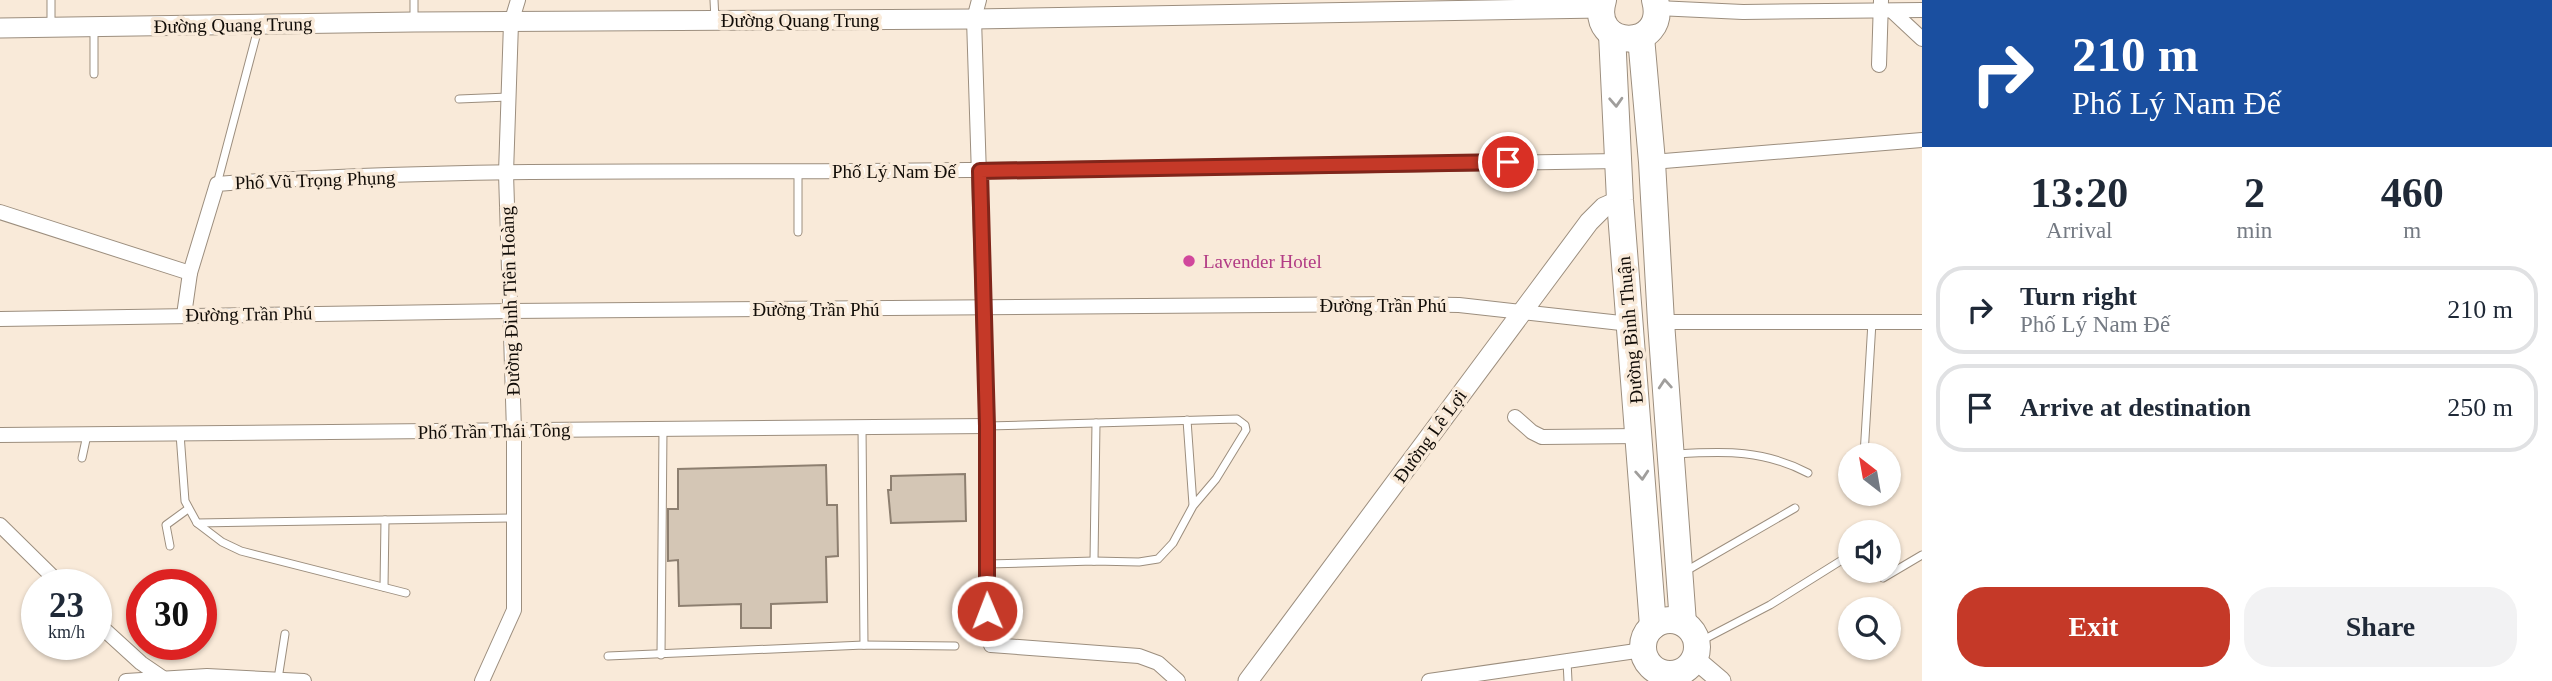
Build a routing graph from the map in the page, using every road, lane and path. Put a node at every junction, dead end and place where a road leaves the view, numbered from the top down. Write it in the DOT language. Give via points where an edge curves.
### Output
graph roads {
  1 [pos="51,0"];
  2 [pos="414,0"];
  3 [pos="518,0"];
  4 [pos="714,0"];
  5 [pos="1602,4"];
  6 [pos="1656,4"];
  7 [pos="1747,6"];
  8 [pos="1362,7"];
  9 [pos="1884,7"];
  10 [pos="976,10"];
  11 [pos="1922,10"];
  12 [pos="715,21"];
  13 [pos="414,22"];
  14 [pos="511,23"];
  15 [pos="259,24"];
  16 [pos="51,27"];
  17 [pos="94,27"];
  18 [pos="0,28"];
  19 [pos="1612,34"];
  20 [pos="1641,37"];
  21 [pos="1922,39"];
  22 [pos="1879,65"];
  23 [pos="94,74"];
  24 [pos="508,97"];
  25 [pos="459,99"];
  26 [pos="1922,140"];
  27 [pos="1619,161"];
  28 [pos="1653,162"];
  29 [pos="980,171"];
  30 [pos="798,172"];
  31 [pos="506,173"];
  32 [pos="218,184"];
  33 [pos="1619,200"];
  34 [pos="0,212"];
  35 [pos="797,232"];
  36 [pos="190,273"];
  37 [pos="984,308"];
  38 [pos="510,311"];
  39 [pos="1521,312"];
  40 [pos="184,315"];
  41 [pos="0,319"];
  42 [pos="1661,322"];
  43 [pos="1872,322"];
  44 [pos="1922,322"];
  45 [pos="1630,324"];
  46 [pos="1515,417"];
  47 [pos="1187,420"];
  48 [pos="1096,423"];
  49 [pos="987,426"];
  50 [pos="862,427"];
  51 [pos="663,429"];
  52 [pos="514,431"];
  53 [pos="180,434"];
  54 [pos="0,435"];
  55 [pos="87,435"];
  56 [pos="1639,436"];
  57 [pos="1865,443"];
  58 [pos="1670,455"];
  59 [pos="82,458"];
  60 [pos="1808,473"];
  61 [pos="1193,506"];
  62 [pos="1795,508"];
  63 [pos="188,509"];
  64 [pos="514,519"];
  65 [pos="385,520"];
  66 [pos="197,523"];
  67 [pos="0,525"];
  68 [pos="170,546"];
  69 [pos="1922,555"];
  70 [pos="1094,561"];
  71 [pos="1838,562"];
  72 [pos="986,564"];
  73 [pos="1901,567"];
  74 [pos="45,569"];
  75 [pos="1679,575"];
  76 [pos="384,587"];
  77 [pos="405,593"];
  78 [pos="285,634"];
  79 [pos="112,637"];
  80 [pos="864,645"];
  81 [pos="956,646"];
  82 [pos="661,655"];
  83 [pos="1690,655"];
  84 [pos="608,656"];
  85 [pos="1650,656"];
  86 [pos="1567,661"];
  87 [pos="163,678"];
  88 [pos="278,679"];
  89 [pos="126,681"];
  90 [pos="304,681"];
  91 [pos="482,681"];
  92 [pos="1178,681"];
  93 [pos="1248,681"];
  94 [pos="1429,681"];
  95 [pos="1567,681"];
  96 [pos="1721,681"];
  1 -- 16 [label="lane"];
  2 -- 13 [label="lane"];
  3 -- 14 [label="street, Đường Đinh Tiên Hoàng"];
  4 -- 12 [label="lane"];
  5 -- 8 [label="main road, Đường Quang Trung"];
  5 -- 19 [label="highway, Đường Bình Thuận" via="1603,23"];
  6 -- 7 [label="street"];
  6 -- 20 [label="highway" via="1654,25"];
  7 -- 9 [label="street"];
  8 -- 10 [label="main road, Đường Quang Trung"];
  9 -- 11 [label="street"];
  9 -- 21 [label="street"];
  9 -- 22 [label="street"];
  10 -- 12 [label="main road, Đường Quang Trung"];
  10 -- 29 [label="street"];
  12 -- 14 [label="main road, Đường Quang Trung"];
  13 -- 14 [label="main road, Đường Quang Trung"];
  13 -- 15 [label="main road, Đường Quang Trung"];
  14 -- 24 [label="street, Đường Đinh Tiên Hoàng"];
  15 -- 17 [label="main road, Đường Quang Trung"];
  15 -- 32 [label="lane"];
  16 -- 17 [label="main road, Đường Quang Trung"];
  16 -- 18 [label="main road, Đường Quang Trung"];
  17 -- 23 [label="lane"];
  19 -- 20 [label="highway" via="1626,39"];
  19 -- 27 [label="highway, Đường Bình Thuận, one-way"];
  20 -- 28 [label="highway, Đường Bình Thuận"];
  24 -- 25 [label="lane"];
  24 -- 31 [label="street, Đường Đinh Tiên Hoàng"];
  26 -- 28 [label="street"];
  27 -- 29 [label="street, Phố Lý Nam Đế"];
  27 -- 33 [label="highway, Đường Bình Thuận"];
  28 -- 42 [label="highway, Đường Bình Thuận"];
  29 -- 30 [label="street, Phố Lý Nam Đế"];
  29 -- 37 [label="street"];
  30 -- 31 [label="street, Phố Lý Nam Đế"];
  30 -- 35 [label="lane"];
  31 -- 32 [label="street, Phố Vũ Trọng Phụng"];
  31 -- 38 [label="street, Đường Đinh Tiên Hoàng"];
  32 -- 36 [label="street, Phố Vũ Trọng Phụng"];
  33 -- 39 [label="main road, Đường Lê Lợi" via="1594,217"];
  33 -- 45 [label="highway, Đường Bình Thuận"];
  34 -- 36 [label="street"];
  36 -- 40 [label="street, Phố Vũ Trọng Phụng"];
  37 -- 38 [label="street, Đường Trần Phú"];
  37 -- 39 [label="street, Đường Trần Phú" via="1398,304"];
  37 -- 49 [label="street"];
  38 -- 40 [label="street, Đường Trần Phú"];
  38 -- 52 [label="street, Đường Đinh Tiên Hoàng"];
  39 -- 45 [label="street, Đường Trần Phú"];
  39 -- 93 [label="main road, Đường Lê Lợi"];
  40 -- 41 [label="street, Đường Trần Phú"];
  42 -- 43 [label="street"];
  58 -- 42 [label="highway, Đường Bình Thuận, one-way"];
  43 -- 44 [label="street"];
  43 -- 57 [label="lane"];
  45 -- 56 [label="highway, Đường Bình Thuận"];
  46 -- 56 [label="street" via="1542,437"];
  47 -- 48 [label="lane"];
  47 -- 61 [label="lane"];
  47 -- 61 [label="lane" via="1237,419 1246,430 1222,471"];
  48 -- 49 [label="lane"];
  48 -- 70 [label="lane"];
  49 -- 50 [label="street, Phố Trần Thái Tông"];
  49 -- 72 [label="street"];
  50 -- 51 [label="street, Phố Trần Thái Tông"];
  50 -- 80 [label="lane"];
  51 -- 52 [label="street, Phố Trần Thái Tông"];
  51 -- 82 [label="lane"];
  52 -- 53 [label="street, Phố Trần Thái Tông"];
  52 -- 64 [label="street, Đường Đinh Tiên Hoàng"];
  53 -- 55 [label="street, Phố Trần Thái Tông"];
  53 -- 63 [label="lane"];
  54 -- 55 [label="street, Phố Trần Thái Tông"];
  55 -- 59 [label="lane"];
  56 -- 85 [label="highway, Đường Bình Thuận, one-way"];
  58 -- 60 [label="lane" via="1719,451 1762,455"];
  58 -- 75 [label="highway, Đường Bình Thuận"];
  61 -- 70 [label="lane" via="1173,543 1158,559"];
  62 -- 75 [label="lane"];
  63 -- 66 [label="lane"];
  63 -- 68 [label="lane" via="166,525"];
  64 -- 65 [label="lane"];
  64 -- 91 [label="street, Đường Đinh Tiên Hoàng" via="514,610"];
  65 -- 66 [label="lane"];
  65 -- 76 [label="lane"];
  66 -- 76 [label="lane" via="241,551"];
  67 -- 74 [label="street"];
  69 -- 73 [label="lane"];
  70 -- 72 [label="lane"];
  71 -- 83 [label="lane"];
  72 -- 92 [label="street" via="991,645 1139,656 1158,663"];
  75 -- 83 [label="highway, Đường Bình Thuận"];
  76 -- 77 [label="lane"];
  78 -- 88 [label="lane"];
  79 -- 87 [label="street"];
  80 -- 81 [label="lane"];
  80 -- 82 [label="lane"];
  82 -- 84 [label="lane"];
  83 -- 85 [label="highway" via="1673,674 1666,674"];
  83 -- 85 [label="highway" via="1668,620"];
  83 -- 96 [label="main road"];
  85 -- 86 [label="street"];
  86 -- 94 [label="street"];
  86 -- 95 [label="lane"];
  87 -- 88 [label="street"];
  87 -- 89 [label="street"];
  88 -- 90 [label="street"];
}
